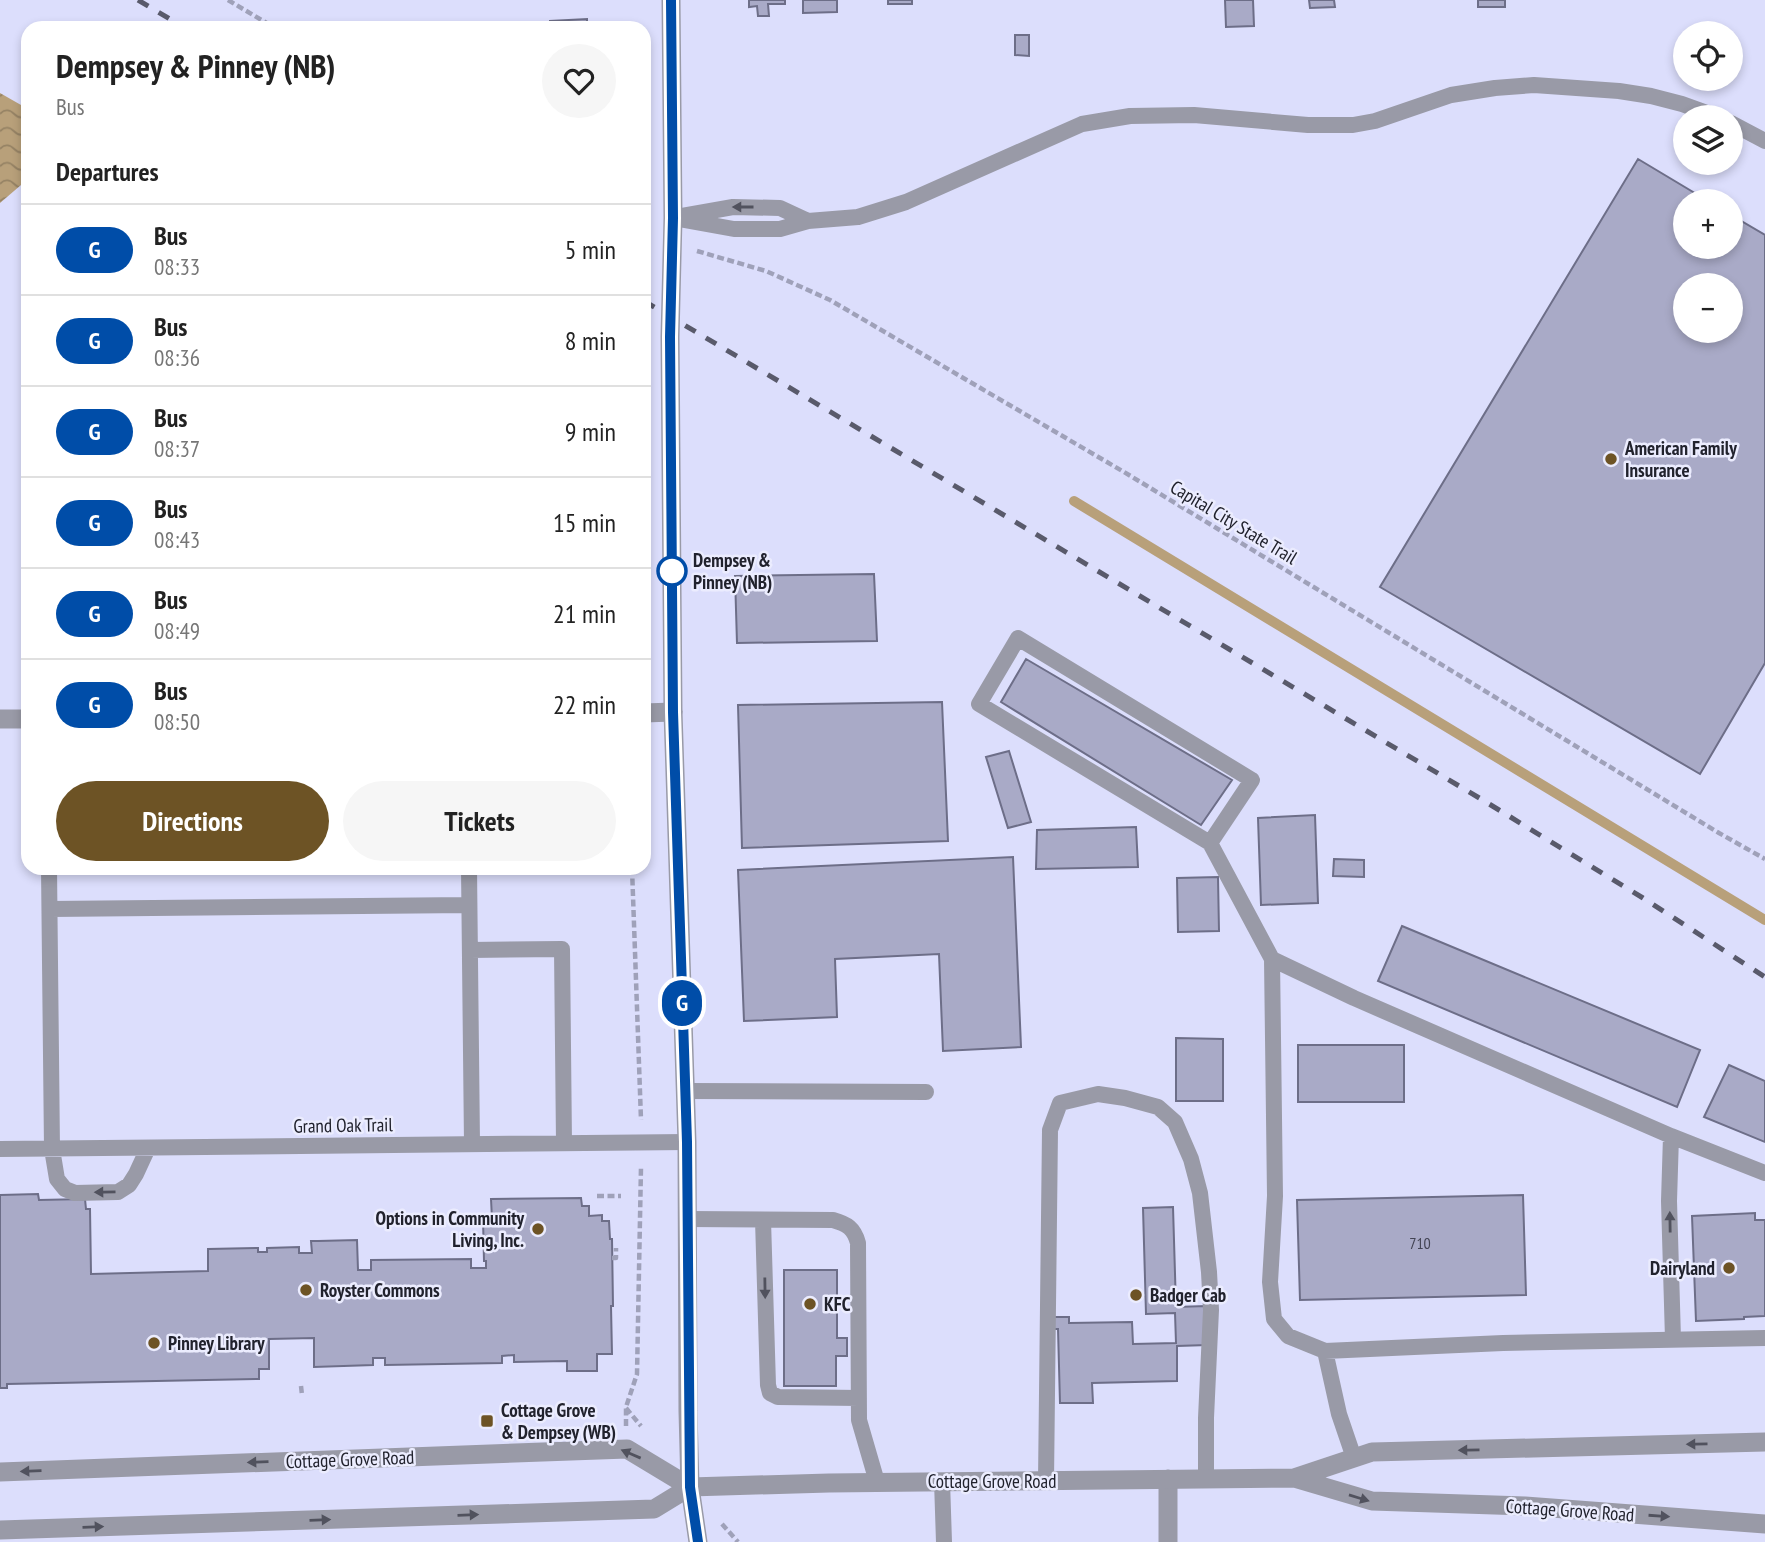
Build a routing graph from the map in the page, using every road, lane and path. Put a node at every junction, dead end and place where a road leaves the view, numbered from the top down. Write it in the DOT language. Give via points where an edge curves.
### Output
graph roads {
  1 [pos="228,0"];
  2 [pos="671,0"];
  3 [pos="263,21"];
  4 [pos="1685,105"];
  5 [pos="1743,129"];
  6 [pos="1765,141"];
  7 [pos="673,218"];
  8 [pos="808,221"];
  9 [pos="672,243"];
  10 [pos="673,712"];
  11 [pos="651,713"];
  12 [pos="0,719"];
  13 [pos="21,719"];
  14 [pos="1210,843"];
  15 [pos="1765,859"];
  16 [pos="49,875"];
  17 [pos="469,875"];
  18 [pos="469,905"];
  19 [pos="50,909"];
  20 [pos="470,950"];
  21 [pos="1272,959"];
  22 [pos="685,1091"];
  23 [pos="926,1092"];
  24 [pos="1671,1136"];
  25 [pos="687,1142"];
  26 [pos="564,1143"];
  27 [pos="472,1144"];
  28 [pos="148,1148"];
  29 [pos="0,1149"];
  30 [pos="52,1149"];
  31 [pos="1765,1173"];
  32 [pos="597,1196"];
  33 [pos="621,1196"];
  34 [pos="688,1219"];
  35 [pos="763,1220"];
  36 [pos="616,1248"];
  37 [pos="612,1258"];
  38 [pos="1765,1338"];
  39 [pos="1673,1339"];
  40 [pos="1325,1351"];
  41 [pos="301,1386"];
  42 [pos="302,1395"];
  43 [pos="859,1398"];
  44 [pos="1765,1442"];
  45 [pos="1354,1458"];
  46 [pos="0,1472"];
  47 [pos="1294,1478"];
  48 [pos="1168,1479"];
  49 [pos="1206,1479"];
  50 [pos="942,1481"];
  51 [pos="1046,1481"];
  52 [pos="877,1482"];
  53 [pos="690,1487"];
  54 [pos="1765,1524"];
  55 [pos="0,1530"];
  56 [pos="698,1542"];
  57 [pos="944,1542"];
  58 [pos="1168,1542"];
  1 -- 3 [label="path"];
  2 -- 7 [label="street"];
  4 -- 8 [label="lane" via="1619,91 1534,85 1461,93 1353,125 1194,115 1106,119 1072,128 906,202 858,217"];
  5 -- 6 [label="lane"];
  7 -- 8 [label="lane" via="734,229 780,229"];
  8 -- 7 [label="lane, one-way" via="780,208 750,206"];
  7 -- 9 [label="street"];
  9 -- 10 [label="street"];
  9 -- 15 [label="path, Capital City State Trail" via="766,271 830,300"];
  10 -- 11 [label="street"];
  10 -- 22 [label="street"];
  12 -- 13 [label="street"];
  14 -- 14 [label="lane" via="1252,780 1018,638 979,704"];
  14 -- 21 [label="lane"];
  16 -- 19 [label="lane"];
  17 -- 18 [label="lane"];
  18 -- 19 [label="lane"];
  18 -- 20 [label="lane"];
  19 -- 30 [label="lane"];
  20 -- 26 [label="lane" via="562,949"];
  20 -- 27 [label="lane"];
  21 -- 24 [label="lane"];
  21 -- 40 [label="lane" via="1275,1196 1270,1282 1274,1319 1287,1336"];
  22 -- 23 [label="lane"];
  22 -- 25 [label="street"];
  24 -- 31 [label="lane"];
  39 -- 24 [label="lane, one-way"];
  25 -- 26 [label="lane, Grand Oak Trail"];
  25 -- 34 [label="street"];
  26 -- 27 [label="lane, Grand Oak Trail"];
  27 -- 28 [label="lane, Grand Oak Trail"];
  28 -- 30 [label="lane, Grand Oak Trail"];
  28 -- 30 [label="lane, one-way" via="129,1185 118,1192 75,1193 57,1179"];
  29 -- 30 [label="lane, Grand Oak Trail"];
  32 -- 33 [label="path"];
  34 -- 35 [label="lane"];
  34 -- 53 [label="street"];
  35 -- 43 [label="lane" via="833,1220 855,1233"];
  35 -- 43 [label="lane, one-way" via="770,1393 778,1397"];
  36 -- 37 [label="path" via="616,1258"];
  38 -- 39 [label="lane"];
  39 -- 40 [label="lane"];
  40 -- 45 [label="lane"];
  41 -- 42 [label="path"];
  43 -- 52 [label="lane" via="859,1420"];
  44 -- 45 [label="street, Cottage Grove Road, one-way" via="1372,1452"];
  45 -- 47 [label="street, Cottage Grove Road"];
  53 -- 46 [label="street, Cottage Grove Road, one-way" via="626,1449"];
  47 -- 49 [label="street, Cottage Grove Road"];
  47 -- 54 [label="street, Cottage Grove Road, one-way" via="1372,1502 1525,1506"];
  48 -- 49 [label="street, Cottage Grove Road"];
  48 -- 51 [label="street, Cottage Grove Road"];
  48 -- 58 [label="street"];
  49 -- 51 [label="lane" via="1211,1310 1200,1193 1191,1159 1175,1122 1158,1107 1098,1094 1060,1104 1049,1130"];
  50 -- 51 [label="street, Cottage Grove Road"];
  50 -- 52 [label="street, Cottage Grove Road"];
  50 -- 57 [label="lane"];
  52 -- 53 [label="street, Cottage Grove Road"];
  55 -- 53 [label="street, Cottage Grove Road, one-way" via="654,1509"];
  53 -- 56 [label="street"];
}
